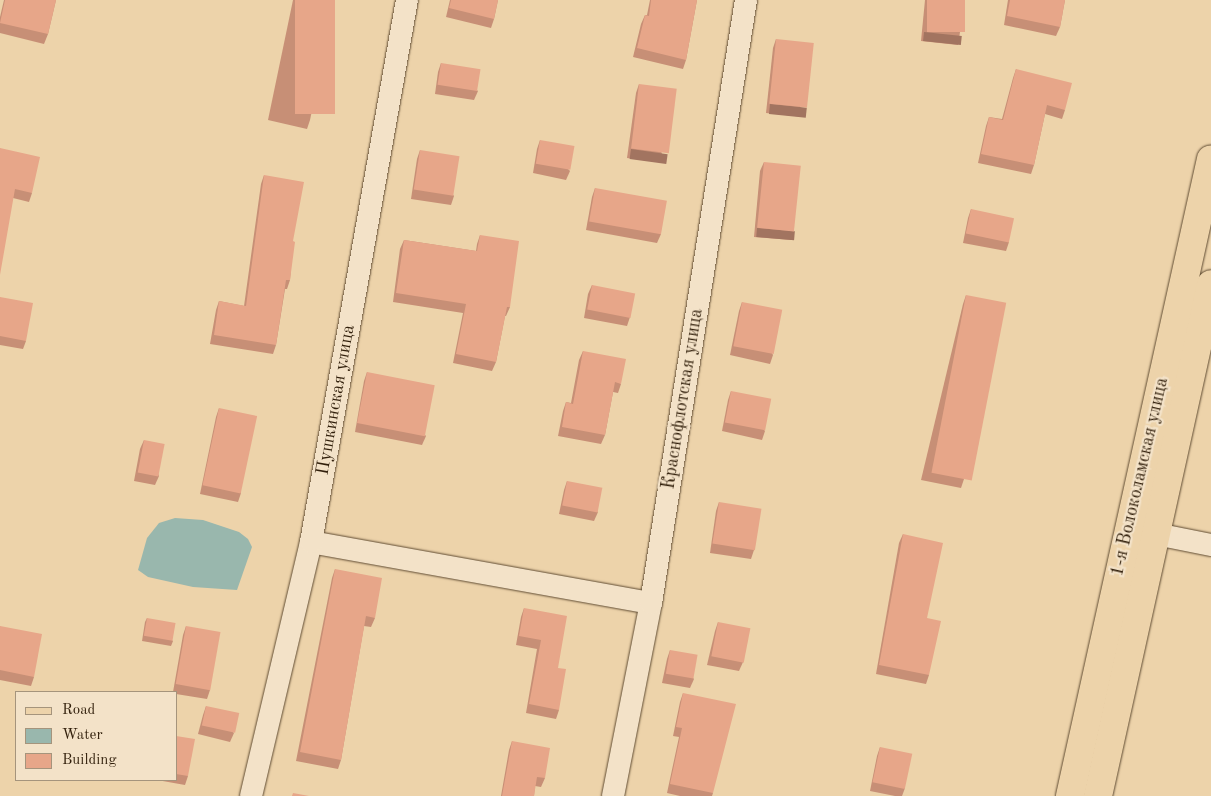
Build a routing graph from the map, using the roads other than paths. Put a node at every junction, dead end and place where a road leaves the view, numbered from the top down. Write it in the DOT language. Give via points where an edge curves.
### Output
graph roads {
  1 [pos="407,0"];
  2 [pos="746,0"];
  3 [pos="1211,159"];
  4 [pos="1211,284"];
  5 [pos="1156,534"];
  6 [pos="311,542"];
  7 [pos="1211,545"];
  8 [pos="651,603"];
  9 [pos="250,796"];
  10 [pos="613,796"];
  11 [pos="1070,796"];
  12 [pos="1098,796"];
  1 -- 6 [label="street, Пушкинская улица"];
  2 -- 8 [label="street, Краснофлотская улица"];
  3 -- 11 [label="main road, 1-я Волоколамская улица"];
  4 -- 5 [label="main road, 1-я Волоколамская улица"];
  5 -- 7 [label="street"];
  5 -- 12 [label="main road, 1-я Волоколамская улица"];
  6 -- 8 [label="street"];
  6 -- 9 [label="street, Пушкинская улица"];
  8 -- 10 [label="street, Краснофлотская улица"];
}
